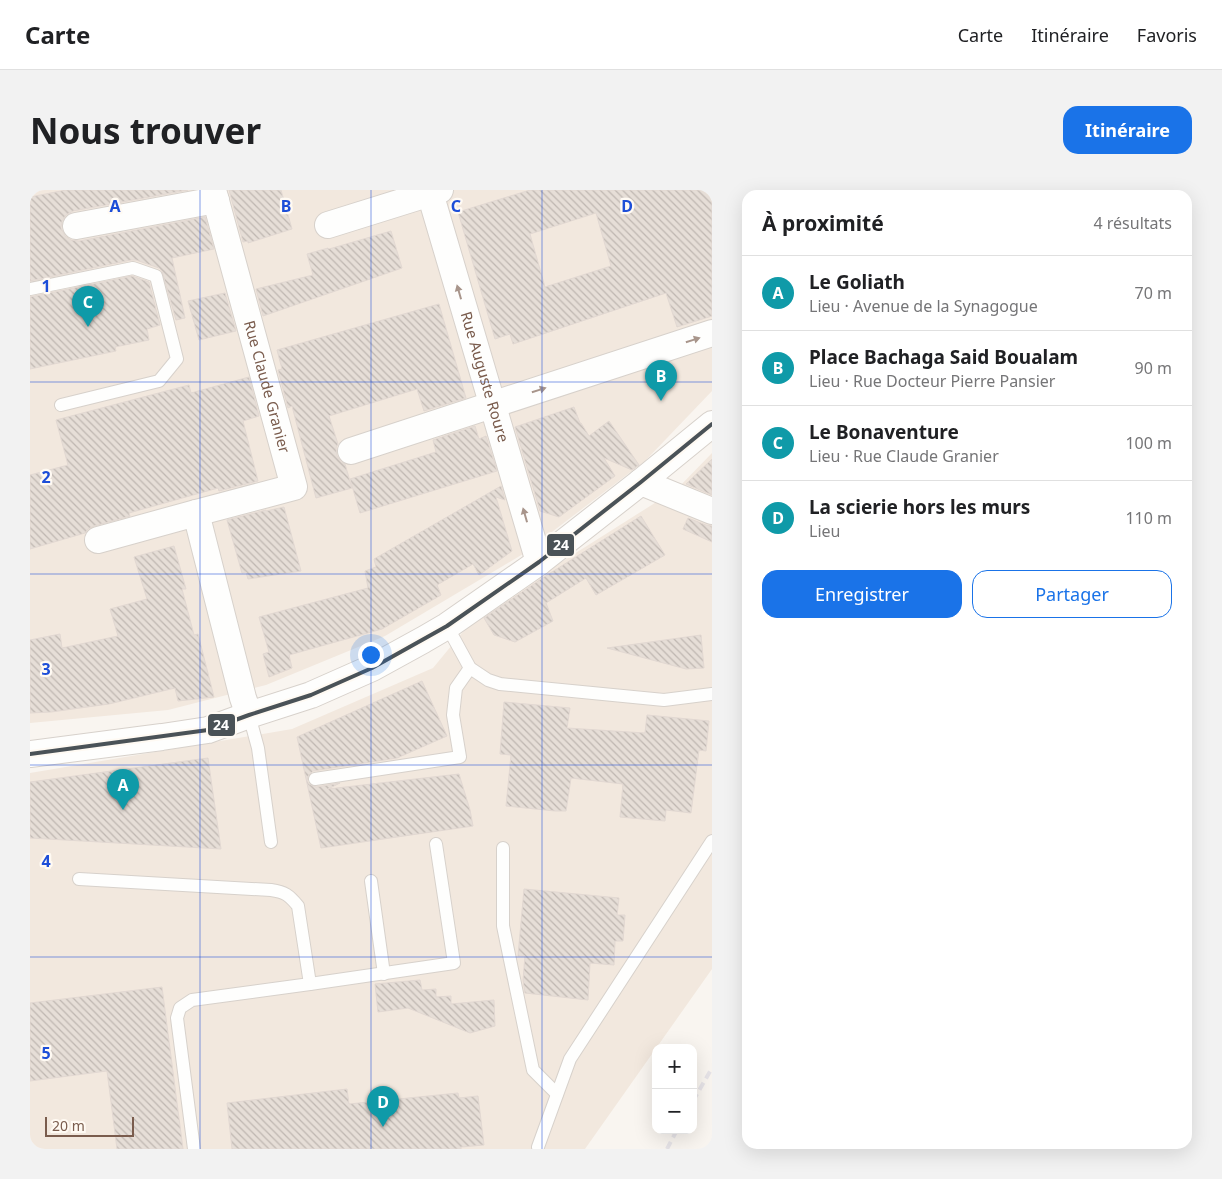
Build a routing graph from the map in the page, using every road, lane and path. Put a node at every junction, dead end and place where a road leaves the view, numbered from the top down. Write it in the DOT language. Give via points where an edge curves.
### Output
graph roads {
  1 [pos="435,192"];
  2 [pos="214,195"];
  3 [pos="328,225"];
  4 [pos="76,226"];
  5 [pos="30,289"];
  6 [pos="712,334"];
  7 [pos="61,405"];
  8 [pos="492,405"];
  9 [pos="712,424"];
  10 [pos="351,451"];
  11 [pos="641,482"];
  12 [pos="712,512"];
  13 [pos="196,513"];
  14 [pos="98,540"];
  15 [pos="538,562"];
  16 [pos="447,626"];
  17 [pos="470,668"];
  18 [pos="712,694"];
  19 [pos="249,715"];
  20 [pos="30,754"];
  21 [pos="315,779"];
  22 [pos="712,841"];
  23 [pos="271,842"];
  24 [pos="436,844"];
  25 [pos="503,848"];
  26 [pos="79,879"];
  27 [pos="371,881"];
  28 [pos="384,974"];
  29 [pos="310,984"];
  30 [pos="557,1094"];
  31 [pos="538,1147"];
  32 [pos="194,1149"];
  1 -- 3 [label="street"];
  8 -- 1 [label="street, Rue Auguste Roure, one-way"];
  2 -- 4 [label="street"];
  2 -- 13 [label="street, Rue Claude Granier" via="294,486"];
  5 -- 7 [label="lane" via="133,268 156,276 177,359 159,381"];
  8 -- 6 [label="street, one-way"];
  8 -- 10 [label="street"];
  15 -- 8 [label="street, Rue Auguste Roure, one-way"];
  9 -- 11 [label="street"];
  11 -- 12 [label="street"];
  11 -- 15 [label="street"];
  13 -- 14 [label="street, Rue Claude Granier"];
  13 -- 19 [label="street"];
  15 -- 16 [label="street"];
  16 -- 17 [label="lane"];
  16 -- 19 [label="street" via="372,668 311,694"];
  17 -- 18 [label="lane" via="500,684 664,700"];
  17 -- 21 [label="lane" via="456,688 453,715 460,757"];
  19 -- 20 [label="street" via="208,730"];
  19 -- 23 [label="lane" via="258,748"];
  22 -- 30 [label="lane" via="570,1059"];
  24 -- 28 [label="lane" via="454,963"];
  25 -- 30 [label="lane" via="502,926 533,1070"];
  26 -- 29 [label="lane" via="282,891 298,906"];
  27 -- 28 [label="lane"];
  28 -- 29 [label="lane"];
  29 -- 32 [label="lane" via="192,1000 180,1008 177,1018"];
  30 -- 31 [label="lane"];
}
